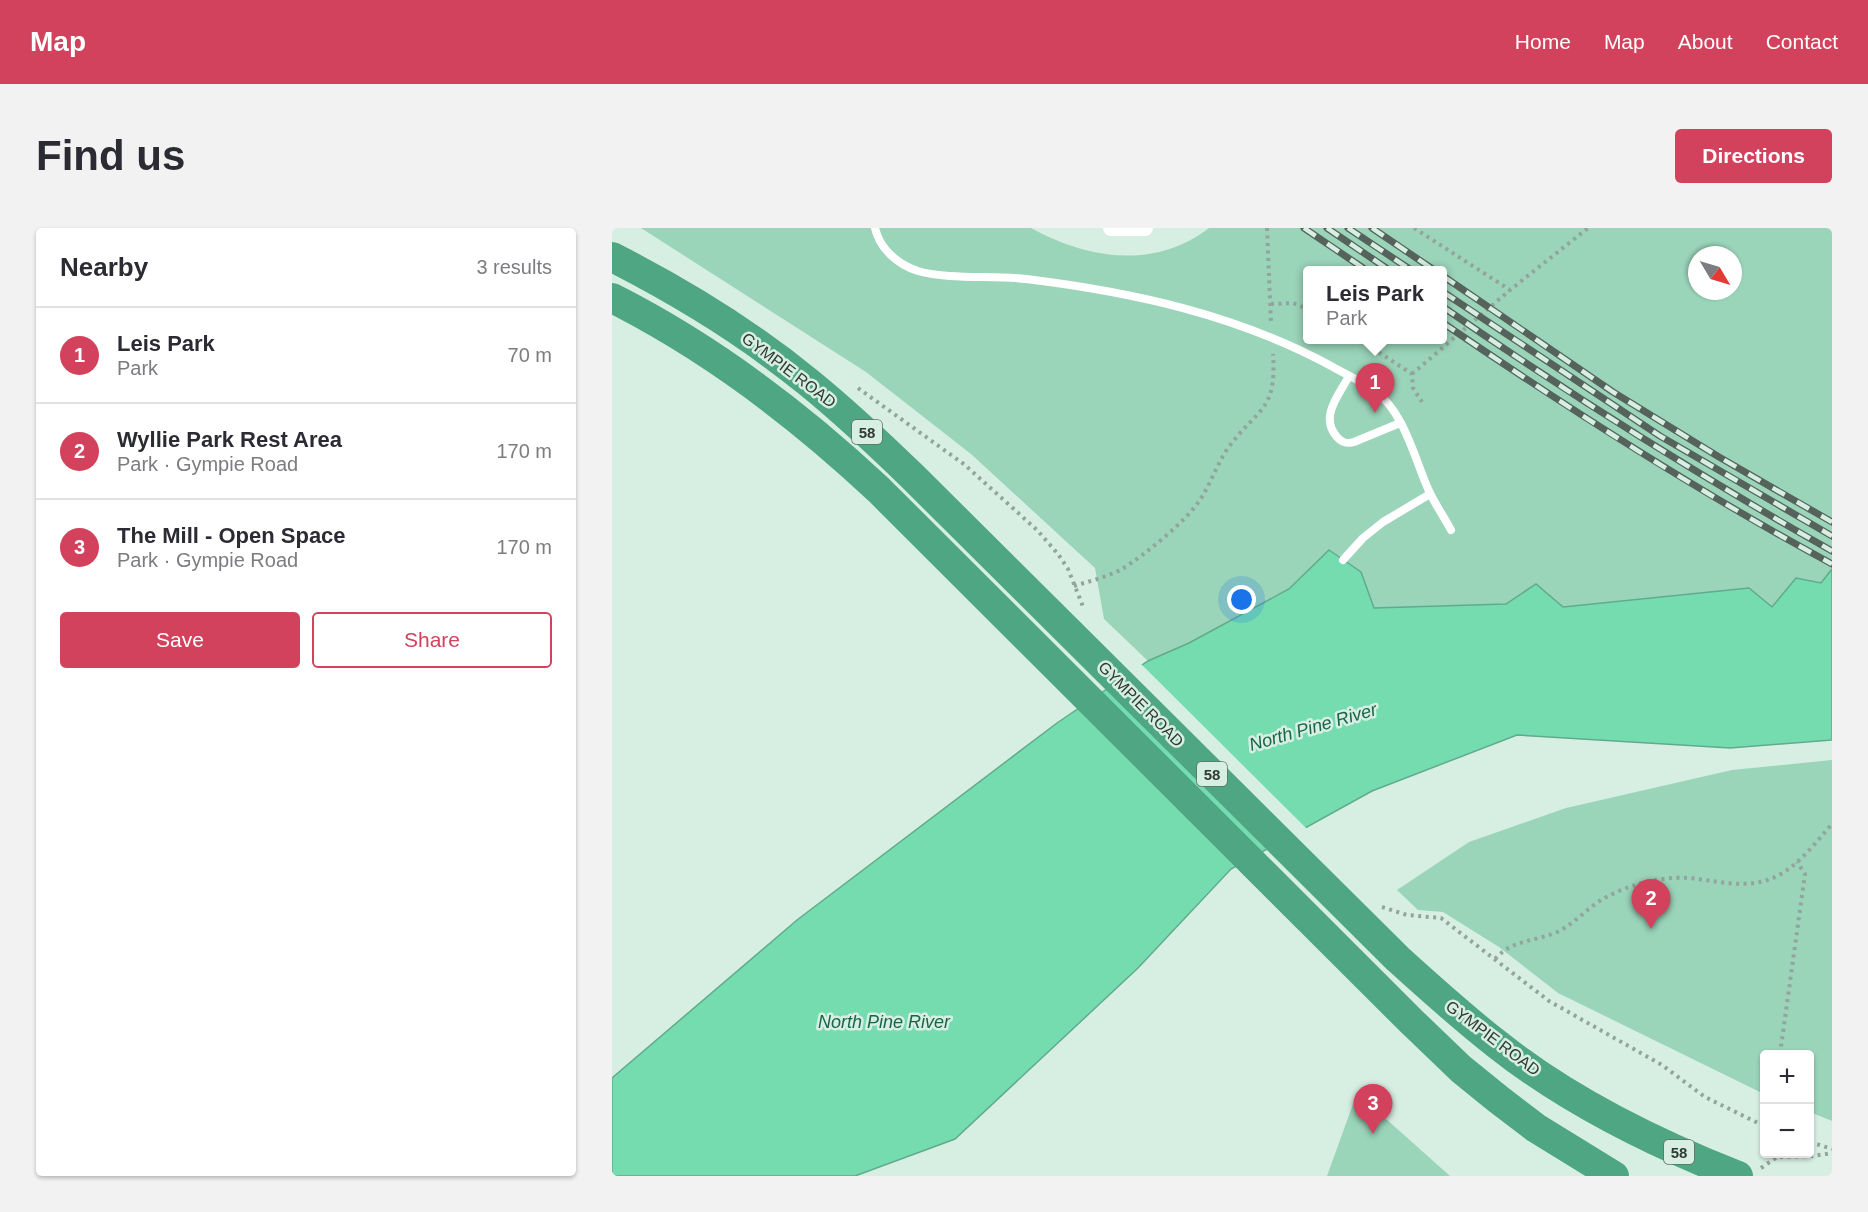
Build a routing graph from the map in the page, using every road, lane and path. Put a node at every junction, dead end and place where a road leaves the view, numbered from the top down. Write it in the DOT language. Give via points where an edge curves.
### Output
graph roads {
  1 [pos="875,228"];
  2 [pos="1111,228"];
  3 [pos="1145,228"];
  4 [pos="1266,228"];
  5 [pos="1414,228"];
  6 [pos="1588,228"];
  7 [pos="612,257"];
  8 [pos="1510,290"];
  9 [pos="612,298"];
  10 [pos="1270,304"];
  11 [pos="1303,307"];
  12 [pos="1271,323"];
  13 [pos="1367,344"];
  14 [pos="1273,350"];
  15 [pos="1412,374"];
  16 [pos="1349,376"];
  17 [pos="1422,402"];
  18 [pos="1400,423"];
  19 [pos="1430,494"];
  20 [pos="1451,530"];
  21 [pos="1343,560"];
  22 [pos="1074,586"];
  23 [pos="1832,824"];
  24 [pos="1797,862"];
  25 [pos="1379,905"];
  26 [pos="1495,959"];
  27 [pos="1781,1050"];
  28 [pos="1760,1124"];
  29 [pos="1814,1144"];
  30 [pos="1832,1151"];
  31 [pos="1814,1156"];
  32 [pos="1614,1176"];
  33 [pos="1738,1176"];
  1 -- 16 [label="lane" via="886,251 918,271 1067,284 1159,301 1245,326 1302,350"];
  2 -- 3 [label="street"];
  4 -- 10 [label="path"];
  5 -- 8 [label="path"];
  6 -- 8 [label="path"];
  7 -- 33 [label="highway, GYMPIE ROAD / 58" via="706,309 764,348 875,440 1443,1000 1524,1064 1621,1124"];
  8 -- 15 [label="path"];
  9 -- 32 [label="highway, GYMPIE ROAD / 58" via="712,356 814,431 879,490 1461,1069 1536,1128"];
  10 -- 11 [label="path" via="1293,303"];
  10 -- 12 [label="path"];
  13 -- 15 [label="path"];
  14 -- 22 [label="path" via="1274,384 1268,401 1229,447 1190,513 1121,569"];
  15 -- 17 [label="path" via="1413,388"];
  16 -- 18 [label="lane" via="1383,398"];
  16 -- 18 [label="lane" via="1329,416 1339,440 1346,444 1354,442"];
  18 -- 19 [label="lane"];
  19 -- 20 [label="lane"];
  19 -- 21 [label="lane" via="1383,522"];
  23 -- 24 [label="path"];
  24 -- 26 [label="path" via="1779,875 1757,882 1729,884 1674,878 1638,884 1600,901 1558,931 1509,946"];
  24 -- 27 [label="path" via="1804,874"];
  25 -- 26 [label="path" via="1397,913 1441,918"];
  26 -- 28 [label="path" via="1549,1002 1662,1065 1706,1097"];
  29 -- 30 [label="path"];
  30 -- 31 [label="path"];
}
